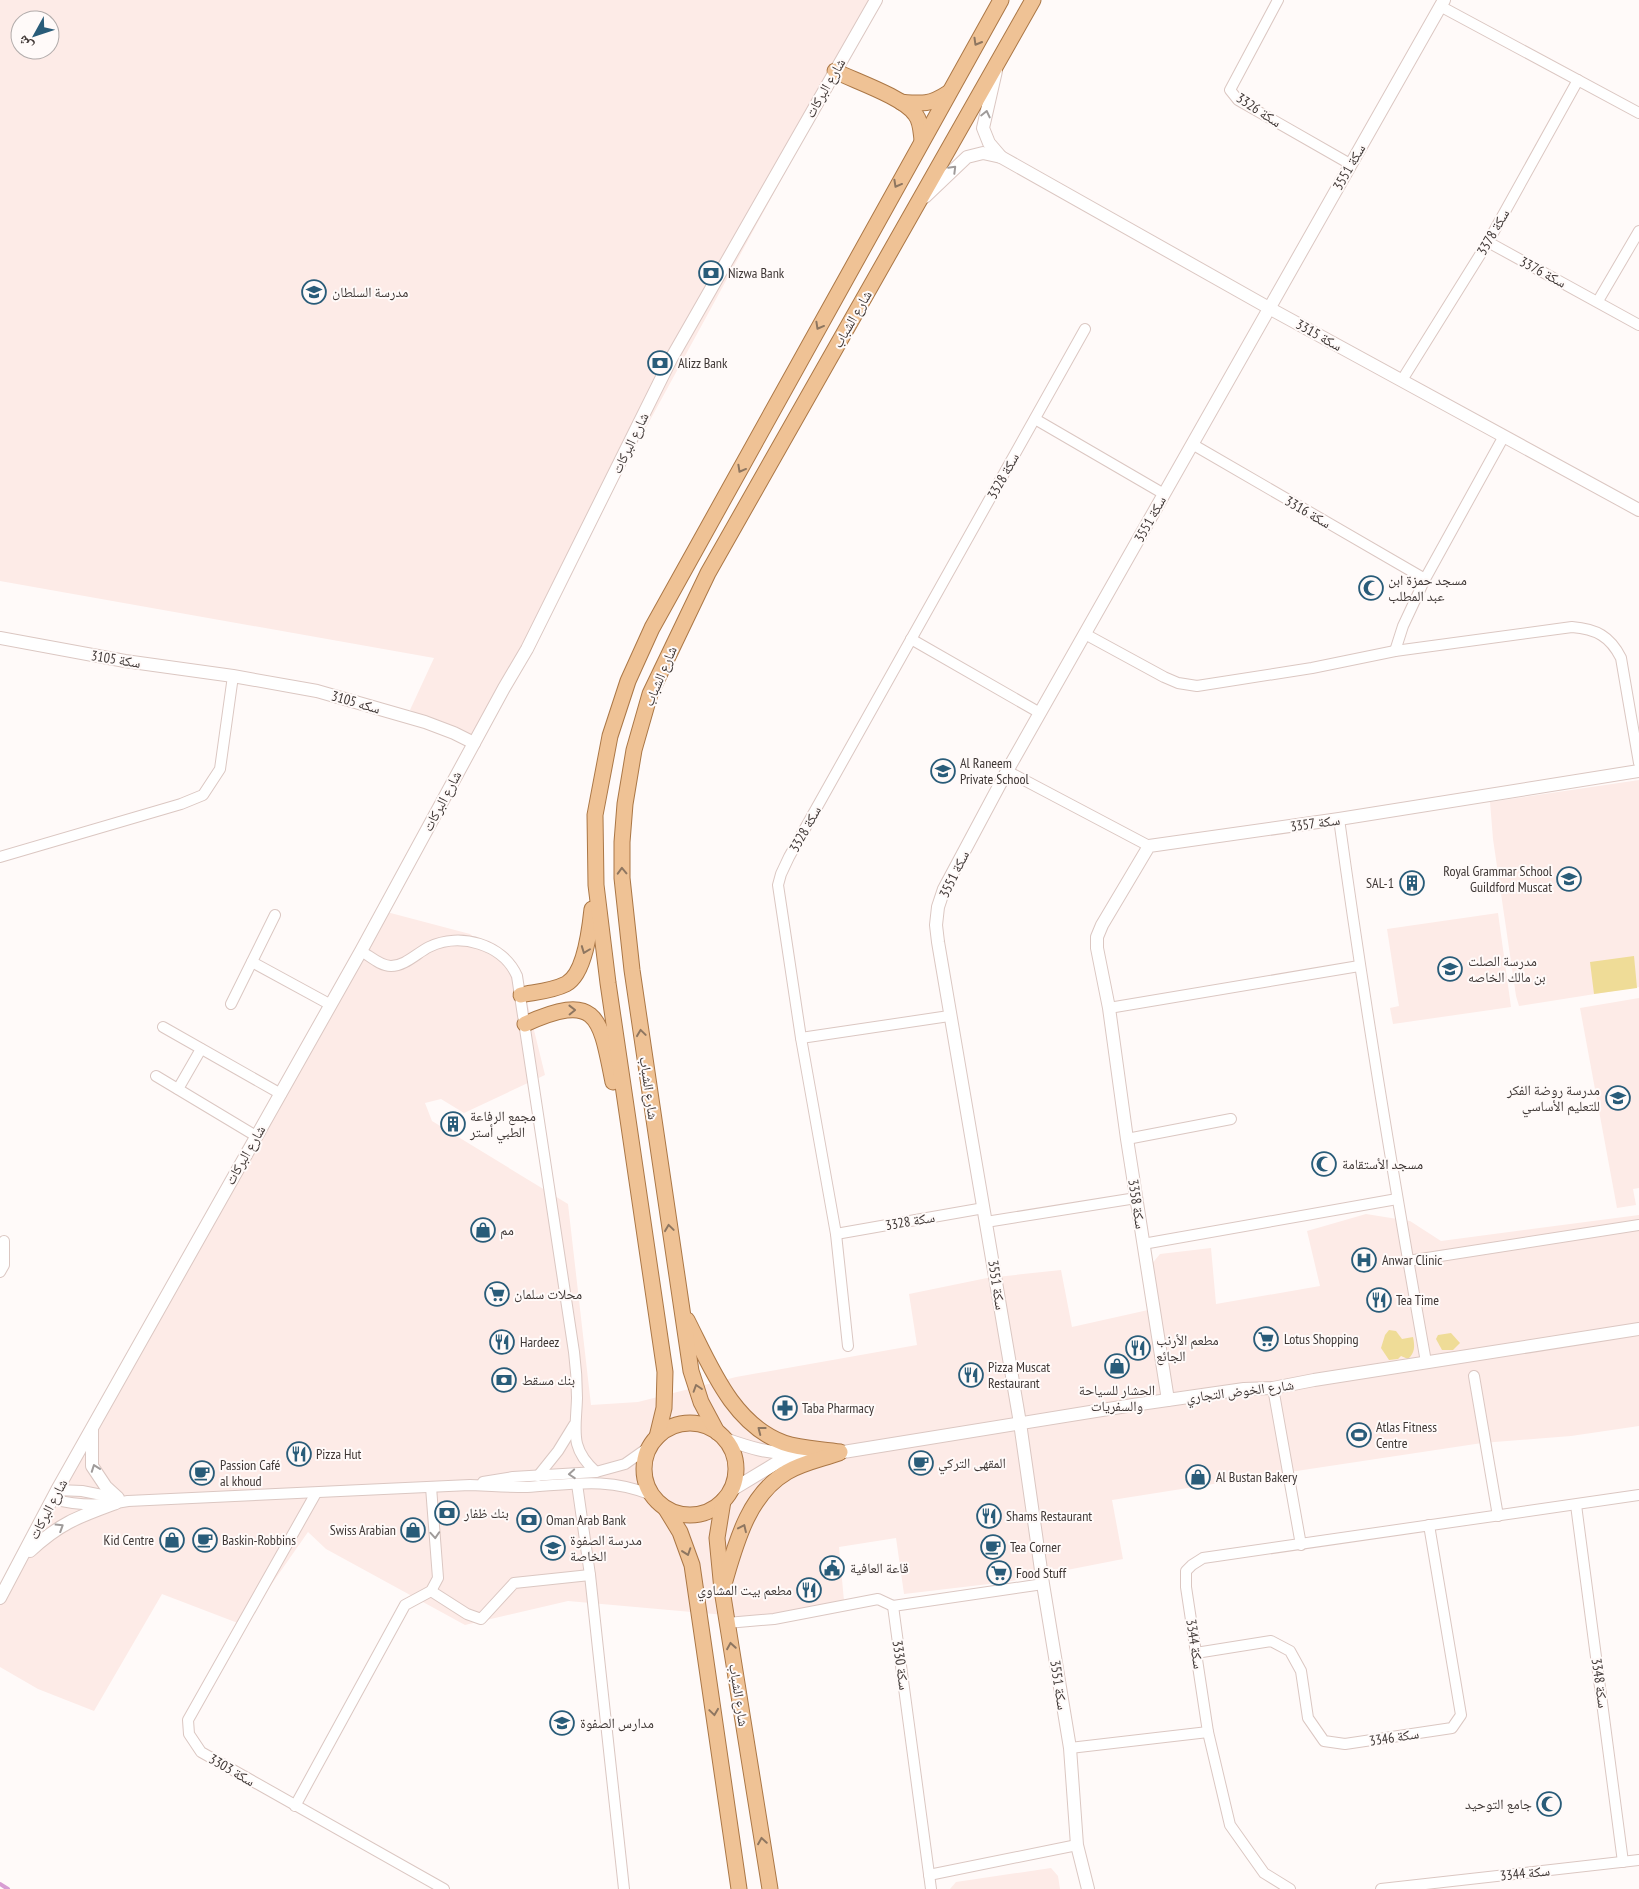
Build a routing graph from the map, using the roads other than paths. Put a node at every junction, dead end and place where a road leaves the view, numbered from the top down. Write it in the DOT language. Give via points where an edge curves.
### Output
graph roads {
  1 [pos="876,0"];
  2 [pos="1001,0"];
  3 [pos="1034,0"];
  4 [pos="1278,0"];
  5 [pos="1442,3"];
  6 [pos="998,63"];
  7 [pos="835,71"];
  8 [pos="1578,80"];
  9 [pos="948,94"];
  10 [pos="901,102"];
  11 [pos="1639,113"];
  12 [pos="922,140"];
  13 [pos="1001,156"];
  14 [pos="1350,164"];
  15 [pos="918,203"];
  16 [pos="1639,231"];
  17 [pos="1488,242"];
  18 [pos="1598,302"];
  19 [pos="1269,308"];
  20 [pos="1639,325"];
  21 [pos="1085,329"];
  22 [pos="1402,380"];
  23 [pos="1035,419"];
  24 [pos="1504,436"];
  25 [pos="1192,444"];
  26 [pos="1164,494"];
  27 [pos="1639,510"];
  28 [pos="1424,579"];
  29 [pos="1085,634"];
  30 [pos="0,638"];
  31 [pos="911,639"];
  32 [pos="1395,651"];
  33 [pos="233,676"];
  34 [pos="1040,713"];
  35 [pos="474,743"];
  36 [pos="1639,763"];
  37 [pos="1007,771"];
  38 [pos="1639,771"];
  39 [pos="1339,820"];
  40 [pos="1149,846"];
  41 [pos="0,857"];
  42 [pos="596,885"];
  43 [pos="275,915"];
  44 [pos="361,951"];
  45 [pos="252,962"];
  46 [pos="1359,966"];
  47 [pos="521,995"];
  48 [pos="231,1004"];
  49 [pos="331,1004"];
  50 [pos="1109,1008"];
  51 [pos="949,1016"];
  52 [pos="526,1024"];
  53 [pos="163,1027"];
  54 [pos="800,1038"];
  55 [pos="201,1049"];
  56 [pos="156,1076"];
  57 [pos="178,1090"];
  58 [pos="281,1094"];
  59 [pos="1231,1119"];
  60 [pos="256,1136"];
  61 [pos="1127,1139"];
  62 [pos="633,1152"];
  63 [pos="1136,1198"];
  64 [pos="1397,1198"];
  65 [pos="984,1208"];
  66 [pos="986,1222"];
  67 [pos="1639,1225"];
  68 [pos="836,1234"];
  69 [pos="4,1241"];
  70 [pos="1144,1244"];
  71 [pos="1408,1261"];
  72 [pos="0,1272"];
  73 [pos="681,1308"];
  74 [pos="1639,1329"];
  75 [pos="848,1346"];
  76 [pos="1426,1362"];
  77 [pos="1474,1376"];
  78 [pos="1272,1388"];
  79 [pos="1168,1400"];
  80 [pos="1020,1423"];
  81 [pos="575,1424"];
  82 [pos="92,1429"];
  83 [pos="721,1436"];
  84 [pos="653,1442"];
  85 [pos="840,1452"];
  86 [pos="596,1472"];
  87 [pos="538,1476"];
  88 [pos="577,1484"];
  89 [pos="470,1485"];
  90 [pos="431,1487"];
  91 [pos="316,1492"];
  92 [pos="55,1494"];
  93 [pos="652,1495"];
  94 [pos="1639,1495"];
  95 [pos="727,1496"];
  96 [pos="121,1501"];
  97 [pos="1576,1505"];
  98 [pos="666,1509"];
  99 [pos="1498,1516"];
  100 [pos="1429,1525"];
  101 [pos="1301,1545"];
  102 [pos="22,1558"];
  103 [pos="590,1575"];
  104 [pos="1043,1584"];
  105 [pos="2,1590"];
  106 [pos="722,1590"];
  107 [pos="431,1591"];
  108 [pos="893,1606"];
  109 [pos="727,1623"];
  110 [pos="1196,1653"];
  111 [pos="1208,1732"];
  112 [pos="1070,1748"];
  113 [pos="295,1806"];
  114 [pos="1077,1845"];
  115 [pos="1639,1860"];
  116 [pos="1623,1862"];
  117 [pos="929,1875"];
  118 [pos="444,1889"];
  119 [pos="624,1889"];
  120 [pos="739,1889"];
  121 [pos="770,1889"];
  122 [pos="931,1889"];
  123 [pos="1088,1889"];
  124 [pos="1290,1889"];
  125 [pos="1381,1889"];
  1 -- 7 [label="street, شارع البركات"];
  2 -- 9 [label="main road, شارع الشباب, one-way"];
  3 -- 6 [label="main road, شارع الشباب"];
  4 -- 14 [label="street, سكة 3326" via="1230,90 1238,100"];
  5 -- 8 [label="street"];
  5 -- 14 [label="street, سكة 3551"];
  13 -- 6 [label="street, one-way" via="989,143 984,128"];
  6 -- 15 [label="main road, شارع الشباب"];
  7 -- 10 [label="main road"];
  7 -- 35 [label="street, شارع البركات" via="672,359 527,649"];
  8 -- 11 [label="street"];
  8 -- 17 [label="street, سكة 3378"];
  9 -- 10 [label="main road" via="922,104"];
  9 -- 12 [label="main road, شارع الشباب"];
  10 -- 12 [label="main road" via="915,114"];
  12 -- 42 [label="main road, شارع الشباب, one-way" via="652,628 628,681 610,736 595,815"];
  15 -- 13 [label="street, one-way" via="967,157 983,153"];
  13 -- 19 [label="street, سكة 3315"];
  14 -- 19 [label="street, سكة 3551"];
  73 -- 15 [label="main road, شارع الشباب, one-way" via="632,970 622,878 624,804 634,750 650,694 708,573"];
  16 -- 18 [label="street"];
  17 -- 18 [label="street, سكة 3376"];
  17 -- 22 [label="street, سكة 3378"];
  18 -- 20 [label="street, سكة 3376"];
  19 -- 22 [label="street, سكة 3315"];
  19 -- 25 [label="street, سكة 3551"];
  21 -- 23 [label="street, سكة 3328"];
  22 -- 24 [label="street, سكة 3315"];
  23 -- 26 [label="street"];
  23 -- 31 [label="street, سكة 3328"];
  24 -- 27 [label="street, سكة 3315"];
  24 -- 28 [label="street"];
  25 -- 26 [label="street, سكة 3551"];
  25 -- 28 [label="street, سكة 3316"];
  26 -- 29 [label="street, سكة 3551"];
  28 -- 32 [label="street"];
  29 -- 32 [label="street" via="1164,677 1198,686"];
  29 -- 34 [label="street, سكة 3551"];
  30 -- 33 [label="street, سكة 3105" via="125,661"];
  31 -- 34 [label="street"];
  31 -- 54 [label="street, سكة 3328" via="781,874 778,885"];
  32 -- 36 [label="street" via="1572,627 1587,628 1614,644 1621,658"];
  33 -- 35 [label="street, سكه 3105" via="317,691 425,722"];
  33 -- 41 [label="street" via="220,769 203,795"];
  34 -- 37 [label="street, سكة 3551"];
  35 -- 44 [label="street, شارع البركات"];
  37 -- 40 [label="street"];
  37 -- 51 [label="street, سكة 3551" via="944,889 938,907 936,925"];
  38 -- 39 [label="street, سكة 3357"];
  39 -- 40 [label="street, سكة 3357"];
  39 -- 46 [label="street"];
  40 -- 50 [label="street, سكة 3358" via="1097,937"];
  42 -- 47 [label="main road, one-way" via="588,946 575,975 568,983 554,989"];
  42 -- 62 [label="main road, شارع الشباب"];
  43 -- 45 [label="street"];
  44 -- 47 [label="street" via="382,964 395,966 444,942 478,944 501,954 511,964"];
  44 -- 49 [label="street, شارع البركات"];
  45 -- 48 [label="street"];
  45 -- 49 [label="street"];
  46 -- 50 [label="street"];
  46 -- 64 [label="street"];
  47 -- 52 [label="street"];
  49 -- 58 [label="street, شارع البركات"];
  50 -- 61 [label="street, سكة 3358"];
  51 -- 54 [label="street"];
  51 -- 65 [label="street, سكة 3551"];
  52 -- 62 [label="main road, one-way" via="562,1010 580,1009 597,1021"];
  52 -- 81 [label="street" via="574,1352 577,1381"];
  53 -- 55 [label="street"];
  54 -- 68 [label="street, سكة 3328"];
  55 -- 57 [label="street"];
  55 -- 58 [label="street"];
  56 -- 57 [label="street"];
  57 -- 60 [label="street"];
  58 -- 60 [label="street, شارع البركات"];
  59 -- 61 [label="street"];
  60 -- 82 [label="street, شارع البركات"];
  61 -- 63 [label="street, سكة 3358"];
  62 -- 84 [label="main road, شارع الشباب" via="665,1372 664,1408"];
  63 -- 66 [label="street"];
  63 -- 70 [label="street, سكة 3358"];
  64 -- 70 [label="street"];
  64 -- 71 [label="street"];
  65 -- 66 [label="street, سكة 3551"];
  65 -- 68 [label="street, سكة 3328"];
  66 -- 80 [label="street, سكة 3551"];
  67 -- 71 [label="street"];
  68 -- 75 [label="street, سكة 3328"];
  69 -- 72 [label="street" via="4,1264"];
  70 -- 79 [label="street, سكة 3358"];
  71 -- 76 [label="street"];
  83 -- 73 [label="main road, شارع الشباب, one-way" via="701,1402 691,1371"];
  85 -- 73 [label="main road, one-way" via="785,1444 765,1435 740,1413 724,1390"];
  74 -- 76 [label="street, شارع الخوض التجاري"];
  76 -- 78 [label="street, شارع الخوض التجاري"];
  77 -- 99 [label="street"];
  78 -- 79 [label="street, شارع الخوض التجاري"];
  78 -- 101 [label="street"];
  79 -- 80 [label="street, شارع الخوض التجاري"];
  80 -- 85 [label="street, شارع الخوض التجاري"];
  80 -- 104 [label="street, سكة 3551"];
  81 -- 86 [label="street" via="579,1451"];
  81 -- 87 [label="street"];
  82 -- 92 [label="street, شارع البركات"];
  96 -- 82 [label="street, one-way" via="92,1466"];
  83 -- 84 [label="main road" via="706,1426 680,1424 667,1429"];
  83 -- 85 [label="street, شارع الخوض التجاري" via="777,1454"];
  83 -- 95 [label="main road" via="731,1448 736,1470 735,1481"];
  84 -- 86 [label="street" via="624,1464"];
  84 -- 93 [label="main road" via="645,1458 644,1471"];
  85 -- 95 [label="street, شارع الخوض التجاري" via="778,1462"];
  106 -- 85 [label="main road, one-way" via="737,1541 753,1506 766,1490 788,1472"];
  86 -- 87 [label="street, one-way"];
  87 -- 89 [label="street"];
  88 -- 89 [label="street"];
  88 -- 93 [label="street" via="613,1484"];
  88 -- 103 [label="street"];
  89 -- 90 [label="street"];
  90 -- 91 [label="street"];
  90 -- 107 [label="street, one-way" via="438,1578"];
  91 -- 96 [label="street"];
  91 -- 113 [label="street, سكة 3303" via="188,1720 189,1734 201,1752"];
  92 -- 96 [label="street" via="84,1505"];
  92 -- 102 [label="street, شارع البركات"];
  93 -- 98 [label="main road"];
  94 -- 97 [label="street"];
  95 -- 98 [label="main road" via="714,1509 696,1515 678,1514"];
  95 -- 106 [label="main road, شارع الشباب" via="717,1538"];
  102 -- 96 [label="street, one-way" via="66,1523"];
  97 -- 99 [label="street"];
  97 -- 116 [label="street, سكة 3348"];
  98 -- 120 [label="main road, شارع الشباب, one-way" via="680,1532 692,1565"];
  99 -- 100 [label="street"];
  100 -- 101 [label="street"];
  100 -- 110 [label="street, سكة 3346" via="1461,1715 1452,1728 1345,1744 1324,1741 1308,1718 1301,1671 1290,1651 1271,1641"];
  101 -- 110 [label="street, سكة 3344" via="1203,1558 1186,1571"];
  102 -- 105 [label="street, شارع البركات"];
  103 -- 107 [label="street" via="514,1583 481,1619"];
  103 -- 119 [label="street"];
  104 -- 108 [label="street"];
  104 -- 112 [label="street, سكة 3551"];
  106 -- 109 [label="main road, شارع الشباب"];
  107 -- 113 [label="street" via="405,1605"];
  108 -- 109 [label="street" via="878,1598 774,1619"];
  108 -- 117 [label="street, سكة 3330"];
  121 -- 109 [label="main road, شارع الشباب, one-way"];
  110 -- 111 [label="street, سكة 3344"];
  111 -- 112 [label="street"];
  111 -- 124 [label="street, سكة 3344" via="1230,1825 1264,1872"];
  112 -- 114 [label="street, سكة 3551"];
  113 -- 118 [label="street, سكة 3303"];
  114 -- 117 [label="street"];
  114 -- 123 [label="street, سكة 3551"];
  115 -- 116 [label="street, سكة 3344"];
  116 -- 125 [label="street, سكة 3344"];
  117 -- 122 [label="street, سكة 3330"];
}
